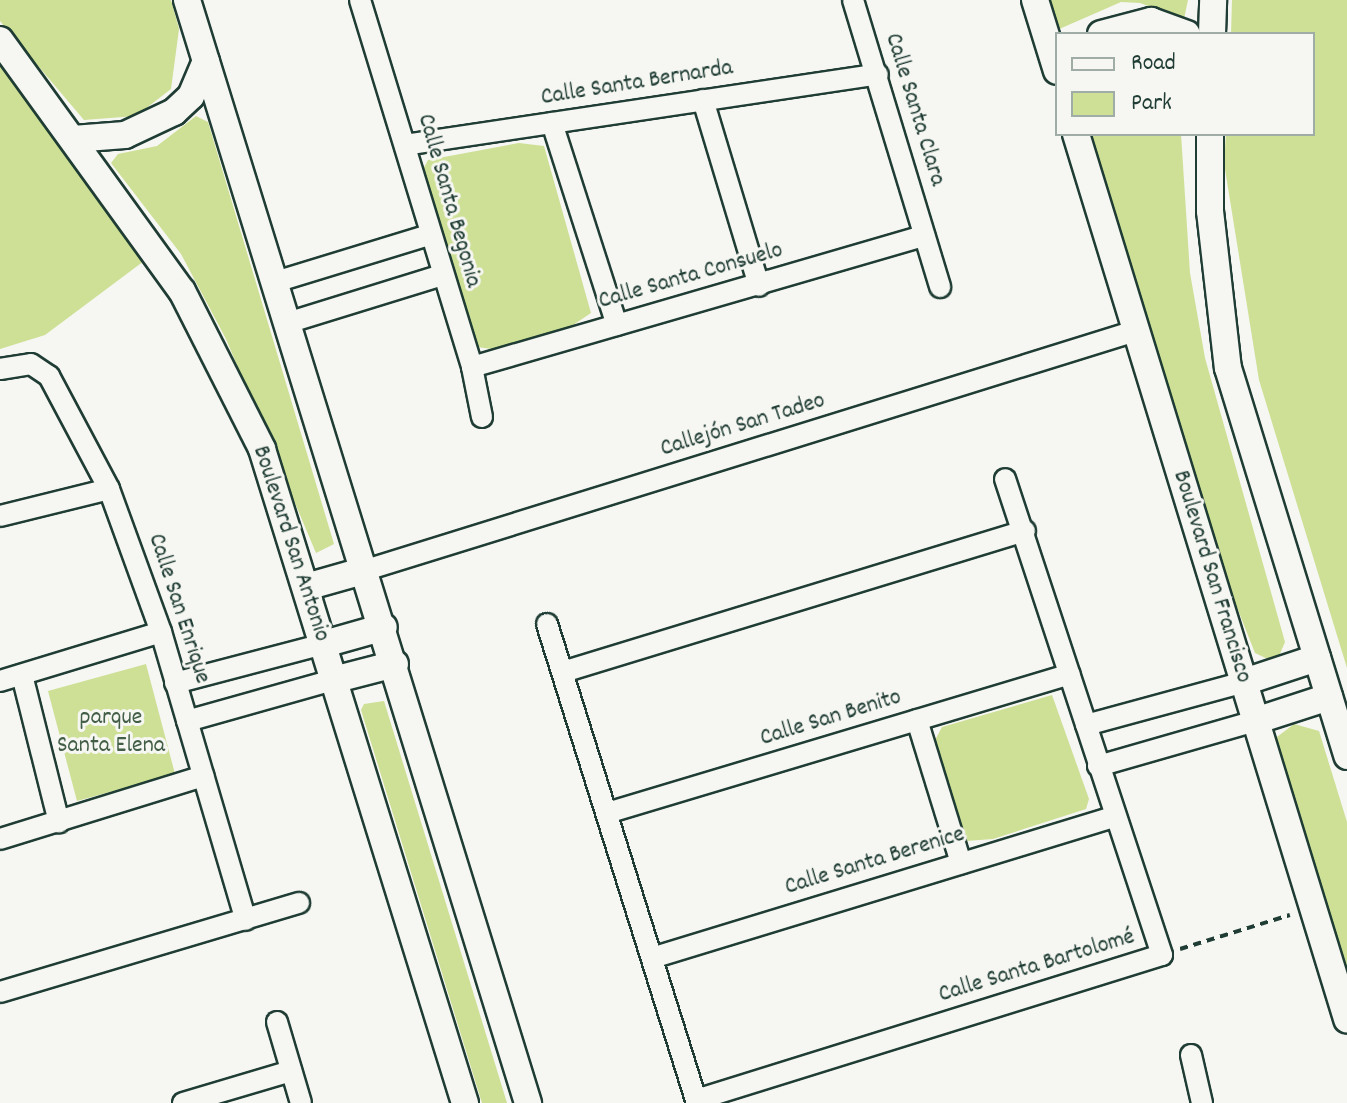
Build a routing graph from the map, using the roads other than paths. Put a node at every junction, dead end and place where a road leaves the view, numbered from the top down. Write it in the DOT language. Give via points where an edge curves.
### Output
graph roads {
  1 [pos="187,0"];
  2 [pos="360,0"];
  3 [pos="853,0"];
  4 [pos="1035,0"];
  5 [pos="1213,0"];
  6 [pos="1109,32"];
  7 [pos="1181,32"];
  8 [pos="1212,32"];
  9 [pos="0,40"];
  10 [pos="206,61"];
  11 [pos="1055,62"];
  12 [pos="878,74"];
  13 [pos="703,100"];
  14 [pos="552,123"];
  15 [pos="1077,136"];
  16 [pos="1210,136"];
  17 [pos="73,139"];
  18 [pos="405,145"];
  19 [pos="429,235"];
  20 [pos="924,236"];
  21 [pos="442,275"];
  22 [pos="272,283"];
  23 [pos="759,286"];
  24 [pos="940,287"];
  25 [pos="287,323"];
  26 [pos="617,325"];
  27 [pos="1135,331"];
  28 [pos="472,367"];
  29 [pos="0,369"];
  30 [pos="482,417"];
  31 [pos="1005,479"];
  32 [pos="109,489"];
  33 [pos="0,516"];
  34 [pos="1025,531"];
  35 [pos="366,570"];
  36 [pos="306,587"];
  37 [pos="547,624"];
  38 [pos="384,627"];
  39 [pos="161,632"];
  40 [pos="324,644"];
  41 [pos="1317,658"];
  42 [pos="395,664"];
  43 [pos="563,672"];
  44 [pos="1070,674"];
  45 [pos="22,675"];
  46 [pos="333,680"];
  47 [pos="0,681"];
  48 [pos="1244,682"];
  49 [pos="175,683"];
  50 [pos="1329,697"];
  51 [pos="917,720"];
  52 [pos="187,721"];
  53 [pos="1255,721"];
  54 [pos="1086,725"];
  55 [pos="1347,756"];
  56 [pos="1098,766"];
  57 [pos="203,776"];
  58 [pos="607,813"];
  59 [pos="1114,817"];
  60 [pos="59,822"];
  61 [pos="0,839"];
  62 [pos="961,863"];
  63 [pos="299,903"];
  64 [pos="246,920"];
  65 [pos="652,958"];
  66 [pos="0,992"];
  67 [pos="1347,1019"];
  68 [pos="277,1022"];
  69 [pos="1191,1055"];
  70 [pos="291,1071"];
  71 [pos="696,1101"];
  72 [pos="183,1103"];
  73 [pos="301,1103"];
  74 [pos="465,1103"];
  75 [pos="528,1103"];
  76 [pos="1201,1103"];
  1 -- 10 [label="street"];
  2 -- 18 [label="street, Calle Santa Begonia"];
  3 -- 12 [label="street, Calle Santa Clara"];
  4 -- 11 [label="street"];
  5 -- 8 [label="street"];
  6 -- 7 [label="street" via="1151,21"];
  9 -- 17 [label="street, Boulevard San Antonio"];
  10 -- 17 [label="street" via="191,96 174,112 125,135"];
  10 -- 22 [label="street"];
  12 -- 13 [label="street, Calle Santa Bernarda"];
  12 -- 20 [label="street, Calle Santa Clara"];
  13 -- 14 [label="street, Calle Santa Bernarda"];
  13 -- 23 [label="street"];
  14 -- 18 [label="street, Calle Santa Bernarda"];
  14 -- 26 [label="street"];
  15 -- 27 [label="street, Boulevard San Francisco"];
  16 -- 41 [label="street" via="1210,211 1228,368"];
  17 -- 36 [label="street, Boulevard San Antonio" via="189,305 262,449"];
  18 -- 19 [label="street, Calle Santa Begonia"];
  19 -- 21 [label="street, Calle Santa Begonia"];
  19 -- 22 [label="street"];
  20 -- 23 [label="street, Calle Santa Consuelo"];
  20 -- 24 [label="street, Calle Santa Clara"];
  21 -- 25 [label="street"];
  21 -- 28 [label="street, Calle Santa Begonia"];
  22 -- 25 [label="street"];
  23 -- 26 [label="street, Calle Santa Consuelo"];
  25 -- 35 [label="street"];
  26 -- 28 [label="street, Calle Santa Consuelo"];
  27 -- 35 [label="street, Callejón San Tadeo"];
  27 -- 48 [label="street, Boulevard San Francisco"];
  28 -- 30 [label="street, Calle Santa Begonia"];
  29 -- 32 [label="street, Calle San Enrique" via="31,364 49,376"];
  31 -- 34 [label="street, Calle Santa Bartolomé"];
  32 -- 33 [label="street"];
  32 -- 39 [label="street, Calle San Enrique"];
  34 -- 43 [label="street"];
  34 -- 44 [label="street, Calle Santa Bartolomé"];
  35 -- 36 [label="street"];
  35 -- 38 [label="street"];
  36 -- 40 [label="street, Boulevard San Antonio"];
  37 -- 43 [label="street, Calle Santa Bartolomé"];
  38 -- 40 [label="street"];
  38 -- 42 [label="street"];
  39 -- 45 [label="street"];
  39 -- 49 [label="street, Calle San Enrique"];
  40 -- 46 [label="street, Boulevard San Antonio"];
  40 -- 49 [label="street"];
  41 -- 48 [label="street"];
  41 -- 50 [label="street"];
  42 -- 46 [label="street"];
  42 -- 75 [label="street"];
  43 -- 58 [label="street, Calle Santa Bartolomé"];
  44 -- 51 [label="street, Calle San Benito"];
  44 -- 54 [label="street, Calle Santa Bartolomé"];
  45 -- 47 [label="street"];
  45 -- 60 [label="street"];
  46 -- 52 [label="street"];
  46 -- 74 [label="street, Boulevard San Antonio"];
  48 -- 53 [label="street, Boulevard San Francisco"];
  48 -- 54 [label="street"];
  49 -- 52 [label="street, Calle San Enrique"];
  50 -- 53 [label="street"];
  50 -- 55 [label="street"];
  51 -- 58 [label="street, Calle San Benito"];
  51 -- 62 [label="street"];
  52 -- 57 [label="street, Calle San Enrique"];
  53 -- 56 [label="street"];
  53 -- 67 [label="street, Boulevard San Francisco"];
  54 -- 56 [label="street, Calle Santa Bartolomé"];
  56 -- 59 [label="street, Calle Santa Bartolomé"];
  57 -- 60 [label="street"];
  57 -- 64 [label="street, Calle San Enrique"];
  58 -- 65 [label="street, Calle Santa Bartolomé"];
  59 -- 62 [label="street, Calle Santa Berenice"];
  59 -- 71 [label="street, Calle Santa Bartolomé" via="1162,955"];
  60 -- 61 [label="street"];
  62 -- 65 [label="street, Calle Santa Berenice"];
  63 -- 64 [label="street"];
  64 -- 66 [label="street"];
  65 -- 71 [label="street, Calle Santa Bartolomé"];
  68 -- 70 [label="street"];
  69 -- 76 [label="street"];
  70 -- 72 [label="street"];
  70 -- 73 [label="street"];
}
